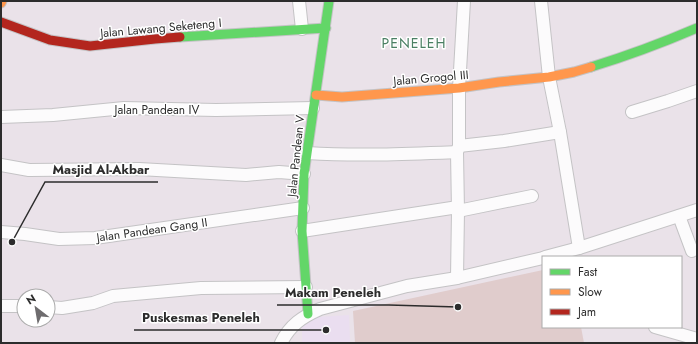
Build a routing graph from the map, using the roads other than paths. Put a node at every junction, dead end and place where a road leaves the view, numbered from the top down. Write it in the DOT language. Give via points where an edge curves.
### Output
graph roads {
  1 [pos="299,1"];
  2 [pos="329,1"];
  3 [pos="464,1"];
  4 [pos="541,1"];
  5 [pos="1,22"];
  6 [pos="326,28"];
  7 [pos="697,28"];
  8 [pos="302,29"];
  9 [pos="549,77"];
  10 [pos="459,88"];
  11 [pos="697,91"];
  12 [pos="316,95"];
  13 [pos="313,108"];
  14 [pos="632,112"];
  15 [pos="1,117"];
  16 [pos="560,132"];
  17 [pos="458,149"];
  18 [pos="307,153"];
  19 [pos="1,165"];
  20 [pos="304,174"];
  21 [pos="532,196"];
  22 [pos="303,208"];
  23 [pos="458,209"];
  24 [pos="697,210"];
  25 [pos="680,216"];
  26 [pos="302,231"];
  27 [pos="1,232"];
  28 [pos="579,248"];
  29 [pos="692,251"];
  30 [pos="548,256"];
  31 [pos="542,257"];
  32 [pos="457,278"];
  33 [pos="306,287"];
  34 [pos="1,306"];
  35 [pos="16,306"];
  36 [pos="56,308"];
  37 [pos="308,314"];
  38 [pos="658,328"];
  39 [pos="697,339"];
  40 [pos="281,343"];
  1 -- 8 [label="street"];
  2 -- 6 [label="street, Jalan Pandean V"];
  3 -- 10 [label="street"];
  4 -- 9 [label="street"];
  5 -- 8 [label="street, Jalan Lawang Seketeng I" via="50,40 90,46"];
  6 -- 8 [label="street, Jalan Lawang Seketeng I"];
  6 -- 12 [label="street, Jalan Pandean V"];
  7 -- 9 [label="street, Jalan Grogol III" via="667,42 616,59"];
  9 -- 10 [label="street, Jalan Grogol III"];
  9 -- 16 [label="street"];
  10 -- 12 [label="street, Jalan Grogol III" via="342,97"];
  10 -- 17 [label="street"];
  11 -- 14 [label="street"];
  12 -- 13 [label="street, Jalan Pandean V"];
  13 -- 15 [label="street, Jalan Pandean IV" via="124,108"];
  13 -- 18 [label="street, Jalan Pandean V"];
  16 -- 17 [label="street"];
  16 -- 28 [label="street"];
  17 -- 18 [label="street" via="397,155"];
  17 -- 23 [label="street"];
  18 -- 20 [label="street, Jalan Pandean V"];
  19 -- 20 [label="street" via="29,170 139,169 246,175 279,172"];
  20 -- 22 [label="street, Jalan Pandean V"];
  21 -- 23 [label="street"];
  22 -- 26 [label="street, Jalan Pandean V"];
  22 -- 27 [label="street, Jalan Pandean Gang II" via="95,238 59,239"];
  23 -- 26 [label="street"];
  23 -- 32 [label="street"];
  24 -- 25 [label="street"];
  25 -- 28 [label="street"];
  25 -- 29 [label="street"];
  26 -- 33 [label="street, Jalan Pandean V"];
  28 -- 30 [label="street"];
  31 -- 32 [label="street"];
  32 -- 37 [label="street" via="407,286 338,303"];
  33 -- 36 [label="street" via="201,288 113,296 93,303"];
  33 -- 37 [label="street, Jalan Pandean V"];
  34 -- 35 [label="street"];
  37 -- 40 [label="street" via="290,328"];
  38 -- 39 [label="street"];
}
